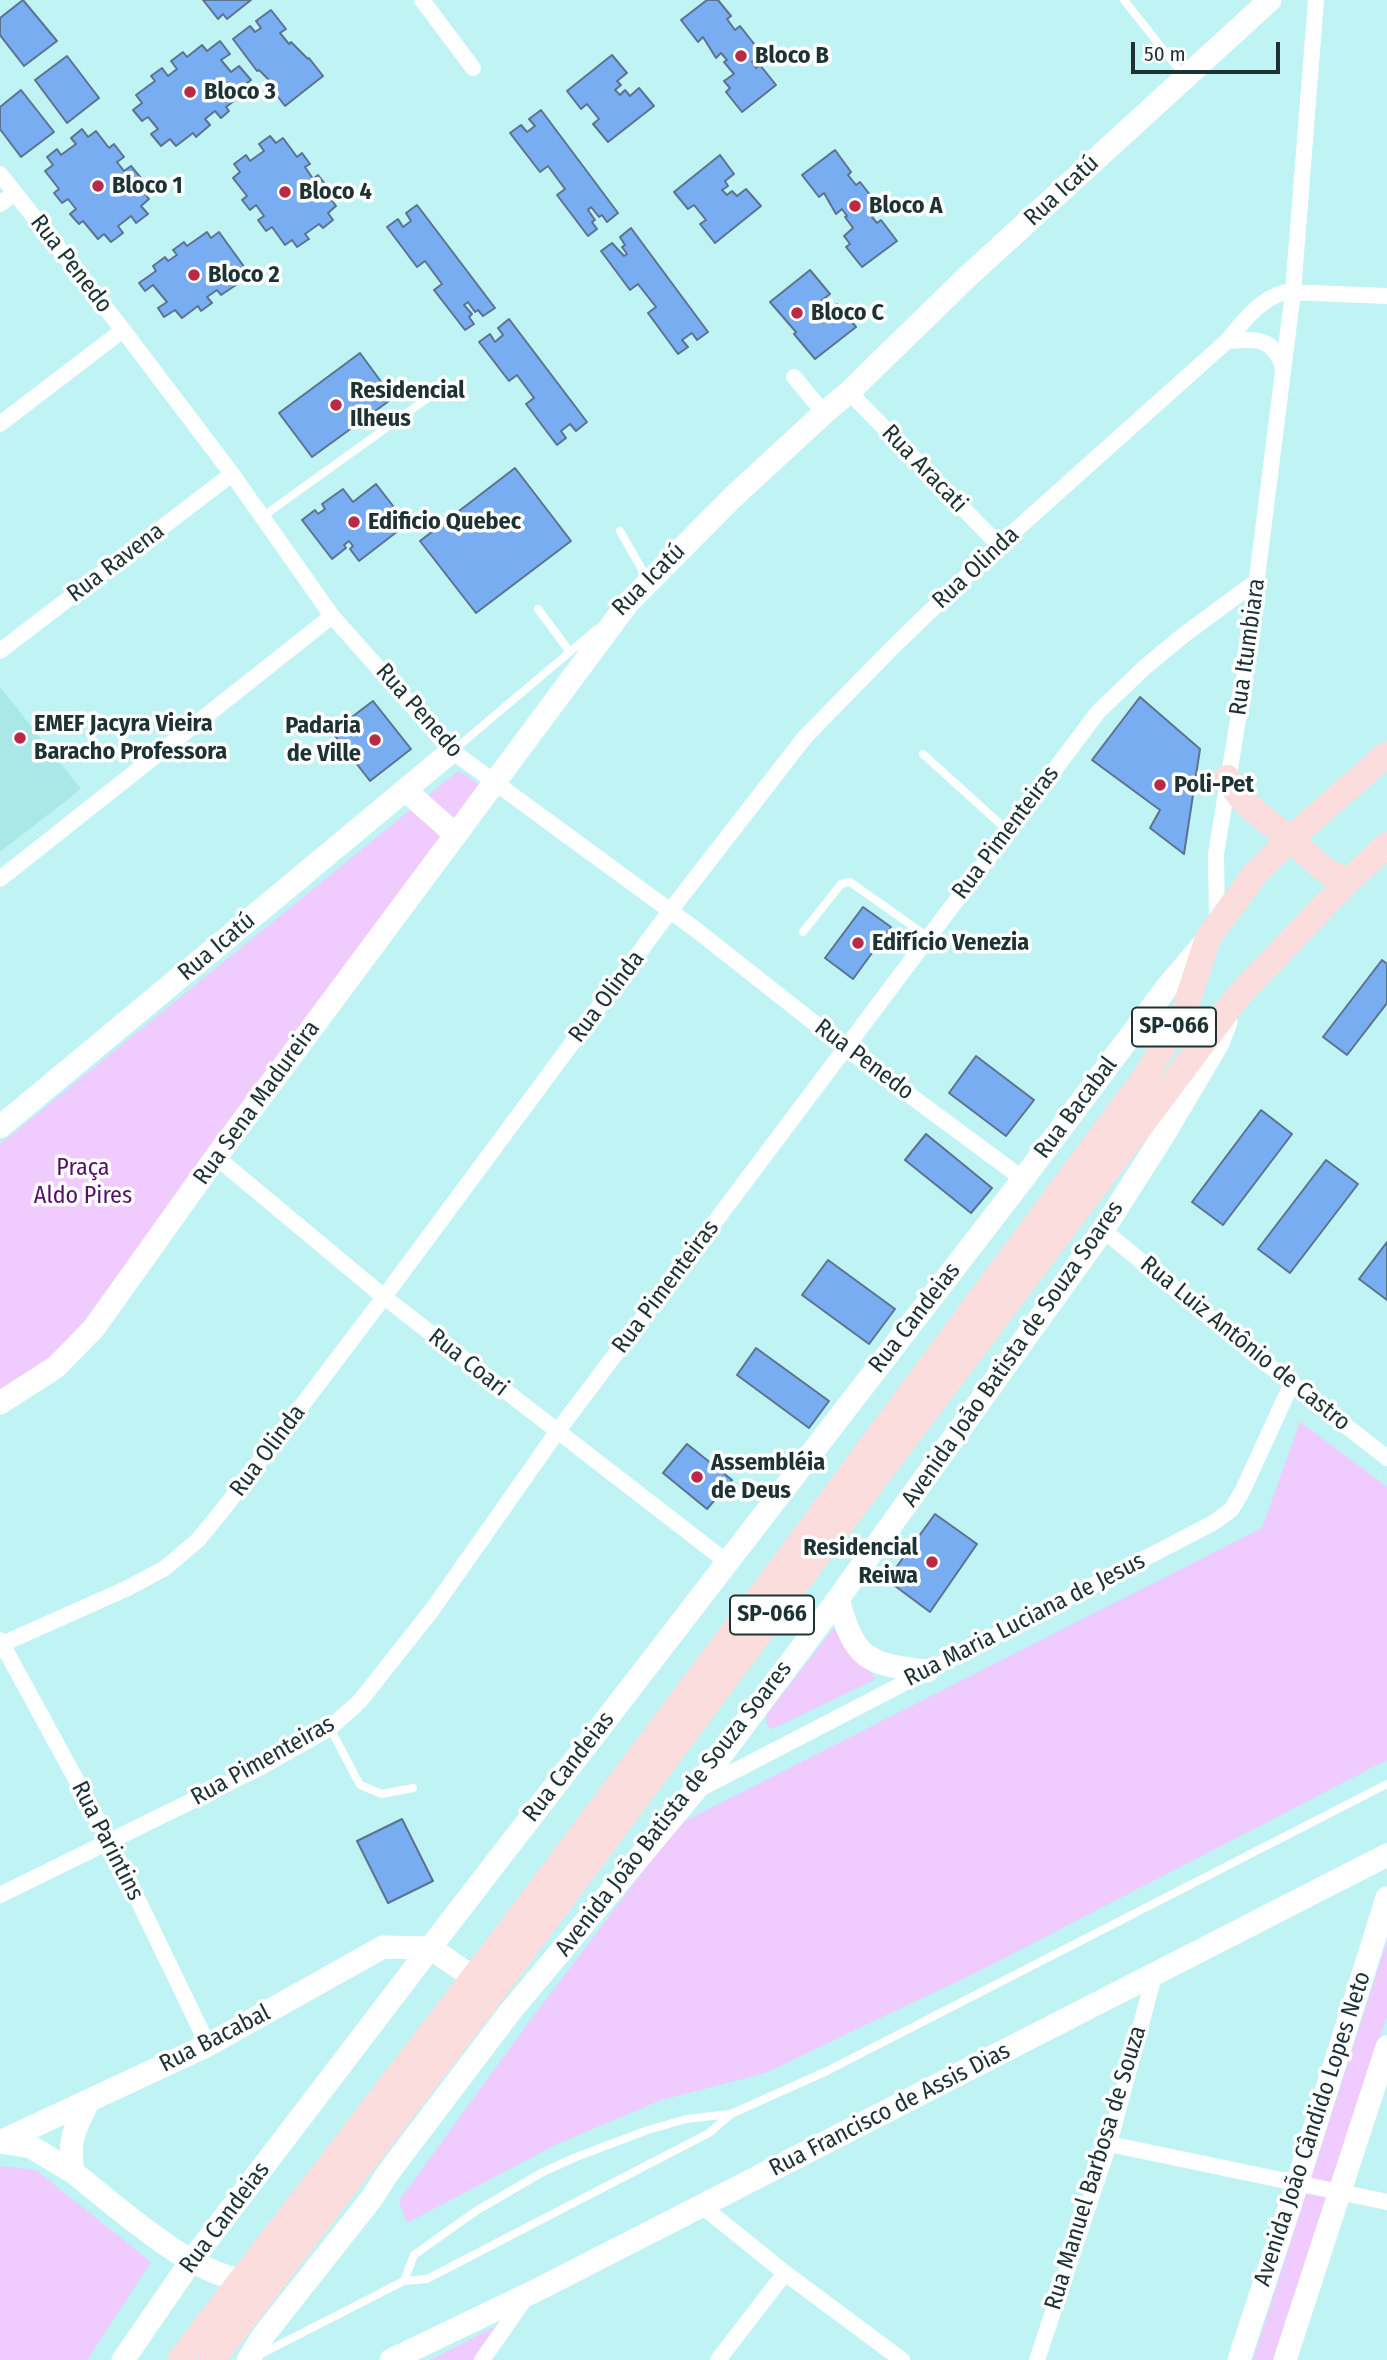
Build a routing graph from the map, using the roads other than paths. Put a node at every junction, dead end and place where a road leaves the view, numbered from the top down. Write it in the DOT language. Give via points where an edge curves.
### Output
graph roads {
  1 [pos="422,0"];
  2 [pos="1124,0"];
  3 [pos="1270,0"];
  4 [pos="1316,0"];
  5 [pos="473,68"];
  6 [pos="1185,78"];
  7 [pos="0,174"];
  8 [pos="15,193"];
  9 [pos="0,204"];
  10 [pos="1293,292"];
  11 [pos="1387,296"];
  12 [pos="124,330"];
  13 [pos="1227,341"];
  14 [pos="1283,369"];
  15 [pos="794,377"];
  16 [pos="849,392"];
  17 [pos="432,395"];
  18 [pos="824,413"];
  19 [pos="0,424"];
  20 [pos="232,474"];
  21 [pos="262,517"];
  22 [pos="620,531"];
  23 [pos="999,545"];
  24 [pos="648,580"];
  25 [pos="1257,581"];
  26 [pos="628,603"];
  27 [pos="538,609"];
  28 [pos="332,616"];
  29 [pos="1,651"];
  30 [pos="570,652"];
  31 [pos="452,751"];
  32 [pos="923,754"];
  33 [pos="1387,754"];
  34 [pos="1227,778"];
  35 [pos="495,782"];
  36 [pos="405,790"];
  37 [pos="1008,831"];
  38 [pos="456,835"];
  39 [pos="1290,839"];
  40 [pos="1387,845"];
  41 [pos="0,879"];
  42 [pos="1347,882"];
  43 [pos="670,911"];
  44 [pos="1213,931"];
  45 [pos="803,932"];
  46 [pos="928,937"];
  47 [pos="1238,996"];
  48 [pos="846,1048"];
  49 [pos="0,1128"];
  50 [pos="216,1157"];
  51 [pos="1023,1179"];
  52 [pos="1103,1230"];
  53 [pos="384,1297"];
  54 [pos="1292,1383"];
  55 [pos="0,1403"];
  56 [pos="557,1432"];
  57 [pos="1387,1458"];
  58 [pos="727,1562"];
  59 [pos="838,1599"];
  60 [pos="1,1643"];
  61 [pos="927,1671"];
  62 [pos="330,1728"];
  63 [pos="1387,1783"];
  64 [pos="413,1788"];
  65 [pos="693,1793"];
  66 [pos="109,1840"];
  67 [pos="1387,1855"];
  68 [pos="0,1895"];
  69 [pos="1387,1898"];
  70 [pos="430,1948"];
  71 [pos="1154,1976"];
  72 [pos="482,1986"];
  73 [pos="510,2012"];
  74 [pos="208,2045"];
  75 [pos="1387,2047"];
  76 [pos="88,2102"];
  77 [pos="731,2114"];
  78 [pos="0,2142"];
  79 [pos="1109,2144"];
  80 [pos="73,2172"];
  81 [pos="1297,2184"];
  82 [pos="1339,2191"];
  83 [pos="1387,2202"];
  84 [pos="702,2206"];
  85 [pos="327,2255"];
  86 [pos="192,2260"];
  87 [pos="284,2268"];
  88 [pos="785,2273"];
  89 [pos="241,2278"];
  90 [pos="404,2281"];
  91 [pos="528,2295"];
  92 [pos="123,2360"];
  93 [pos="180,2360"];
  94 [pos="212,2360"];
  95 [pos="248,2360"];
  96 [pos="391,2360"];
  97 [pos="482,2360"];
  98 [pos="718,2360"];
  99 [pos="902,2360"];
  100 [pos="1037,2360"];
  101 [pos="1239,2360"];
  102 [pos="1285,2360"];
  1 -- 5 [label="street"];
  2 -- 6 [label="lane"];
  3 -- 6 [label="street, Rua Icatú"];
  4 -- 10 [label="street"];
  6 -- 16 [label="street, Rua Icatú"];
  7 -- 8 [label="street, Rua Penedo"];
  8 -- 9 [label="street"];
  8 -- 12 [label="street, Rua Penedo"];
  10 -- 11 [label="street"];
  10 -- 13 [label="street, Rua Olinda" via="1277,294 1262,304"];
  10 -- 14 [label="street, Rua Itumbiara"];
  12 -- 19 [label="street"];
  12 -- 20 [label="street, Rua Penedo"];
  13 -- 14 [label="street" via="1249,339 1273,347"];
  13 -- 23 [label="street, Rua Olinda"];
  14 -- 25 [label="street, Rua Itumbiara"];
  15 -- 18 [label="street"];
  16 -- 18 [label="street, Rua Icatú"];
  16 -- 23 [label="street, Rua Aracati"];
  17 -- 21 [label="lane"];
  18 -- 24 [label="street, Rua Icatú"];
  20 -- 21 [label="street, Rua Penedo"];
  20 -- 29 [label="street, Rua Ravena"];
  21 -- 28 [label="street, Rua Penedo"];
  22 -- 24 [label="lane"];
  23 -- 43 [label="street, Rua Olinda" via="805,737"];
  24 -- 26 [label="street, Rua Icatú"];
  25 -- 34 [label="street, Rua Itumbiara"];
  25 -- 37 [label="street, Rua Pimenteiras" via="1185,634 1098,712"];
  26 -- 30 [label="lane, Rua Icatú"];
  26 -- 35 [label="street, Rua Sena Madureira"];
  27 -- 30 [label="lane"];
  28 -- 31 [label="street, Rua Penedo"];
  28 -- 41 [label="street"];
  30 -- 31 [label="lane, Rua Icatú"];
  31 -- 35 [label="street, Rua Penedo"];
  31 -- 36 [label="street, Rua Icatú"];
  32 -- 37 [label="lane"];
  33 -- 39 [label="main road, SP-066"];
  34 -- 39 [label="main road" via="1239,798"];
  34 -- 44 [label="street, Rua Itumbiara" via="1216,854"];
  35 -- 38 [label="street, Rua Sena Madureira"];
  35 -- 43 [label="street, Rua Penedo"];
  36 -- 38 [label="street"];
  36 -- 49 [label="street, Rua Icatú"];
  37 -- 46 [label="street, Rua Pimenteiras"];
  38 -- 50 [label="street, Rua Sena Madureira"];
  39 -- 42 [label="main road" via="1316,865"];
  39 -- 44 [label="main road, SP-066" via="1255,874"];
  40 -- 42 [label="main road, SP-066"];
  42 -- 47 [label="main road, SP-066"];
  43 -- 48 [label="street, Rua Penedo"];
  43 -- 53 [label="street, Rua Olinda"];
  44 -- 51 [label="street, Rua Bacabal"];
  44 -- 72 [label="main road, SP-066" via="1185,1009 1145,1077 775,1576"];
  45 -- 46 [label="lane" via="841,884 850,882"];
  46 -- 48 [label="street, Rua Pimenteiras"];
  47 -- 52 [label="street, Avenida João Batista de Souza Soares" via="1217,1045"];
  47 -- 72 [label="main road, SP-066" via="784,1599"];
  48 -- 51 [label="street, Rua Penedo"];
  48 -- 56 [label="street, Rua Pimenteiras"];
  50 -- 53 [label="street, Rua Coari"];
  50 -- 55 [label="street, Rua Sena Madureira" via="94,1328 56,1367"];
  51 -- 58 [label="street, Rua Candeias"];
  52 -- 54 [label="street, Rua Luiz Antônio de Castro"];
  52 -- 59 [label="street, Avenida João Batista de Souza Soares"];
  53 -- 56 [label="street, Rua Coari"];
  53 -- 60 [label="street, Rua Olinda" via="198,1540 165,1568 128,1588"];
  54 -- 57 [label="street, Rua Luiz Antônio de Castro"];
  54 -- 61 [label="street, Rua Maria Luciana de Jesus" via="1231,1510"];
  56 -- 58 [label="street, Rua Coari"];
  56 -- 62 [label="street, Rua Pimenteiras" via="432,1609 360,1701"];
  58 -- 70 [label="street, Rua Candeias"];
  59 -- 61 [label="street" via="854,1643 873,1661"];
  59 -- 65 [label="street, Avenida João Batista de Souza Soares"];
  60 -- 66 [label="street, Rua Parintins"];
  61 -- 65 [label="street, Rua Maria Luciana de Jesus"];
  62 -- 64 [label="lane" via="360,1785 382,1794"];
  62 -- 66 [label="street, Rua Pimenteiras" via="261,1767"];
  63 -- 77 [label="lane" via="827,2071"];
  65 -- 73 [label="street, Avenida João Batista de Souza Soares"];
  66 -- 68 [label="street, Rua Pimenteiras"];
  66 -- 74 [label="street, Rua Parintins"];
  67 -- 71 [label="street, Rua Francisco de Assis Dias"];
  69 -- 81 [label="street, Avenida João Cândido Lopes Neto"];
  70 -- 72 [label="street"];
  70 -- 74 [label="street, Rua Bacabal" via="383,1947"];
  70 -- 86 [label="street, Rua Candeias"];
  71 -- 79 [label="street, Rua Manuel Barbosa de Souza"];
  71 -- 84 [label="street, Rua Francisco de Assis Dias"];
  72 -- 73 [label="street"];
  72 -- 87 [label="main road, SP-066"];
  72 -- 89 [label="main road, SP-066"];
  73 -- 85 [label="street, Avenida João Batista de Souza Soares"];
  74 -- 76 [label="street, Rua Bacabal"];
  75 -- 82 [label="street, Avenida João Cândido Lopes Neto"];
  76 -- 78 [label="street, Rua Bacabal"];
  76 -- 80 [label="street" via="70,2149"];
  77 -- 90 [label="lane" via="709,2133 427,2279"];
  77 -- 90 [label="lane" via="686,2119 648,2130 541,2174 476,2211 414,2255"];
  78 -- 80 [label="street" via="32,2147"];
  79 -- 81 [label="street"];
  79 -- 100 [label="street, Rua Manuel Barbosa de Souza"];
  80 -- 86 [label="street"];
  81 -- 82 [label="street"];
  81 -- 101 [label="street, Avenida João Cândido Lopes Neto"];
  82 -- 83 [label="street"];
  82 -- 102 [label="street, Avenida João Cândido Lopes Neto"];
  84 -- 88 [label="street"];
  84 -- 91 [label="street, Rua Francisco de Assis Dias"];
  85 -- 87 [label="street"];
  85 -- 95 [label="street, Avenida João Batista de Souza Soares"];
  86 -- 89 [label="street"];
  86 -- 92 [label="street, Rua Candeias"];
  87 -- 89 [label="street"];
  87 -- 94 [label="main road, SP-066"];
  88 -- 98 [label="street"];
  88 -- 99 [label="street"];
  89 -- 93 [label="main road, SP-066"];
  90 -- 95 [label="lane"];
  91 -- 96 [label="street, Rua Francisco de Assis Dias"];
  91 -- 97 [label="street"];
}
